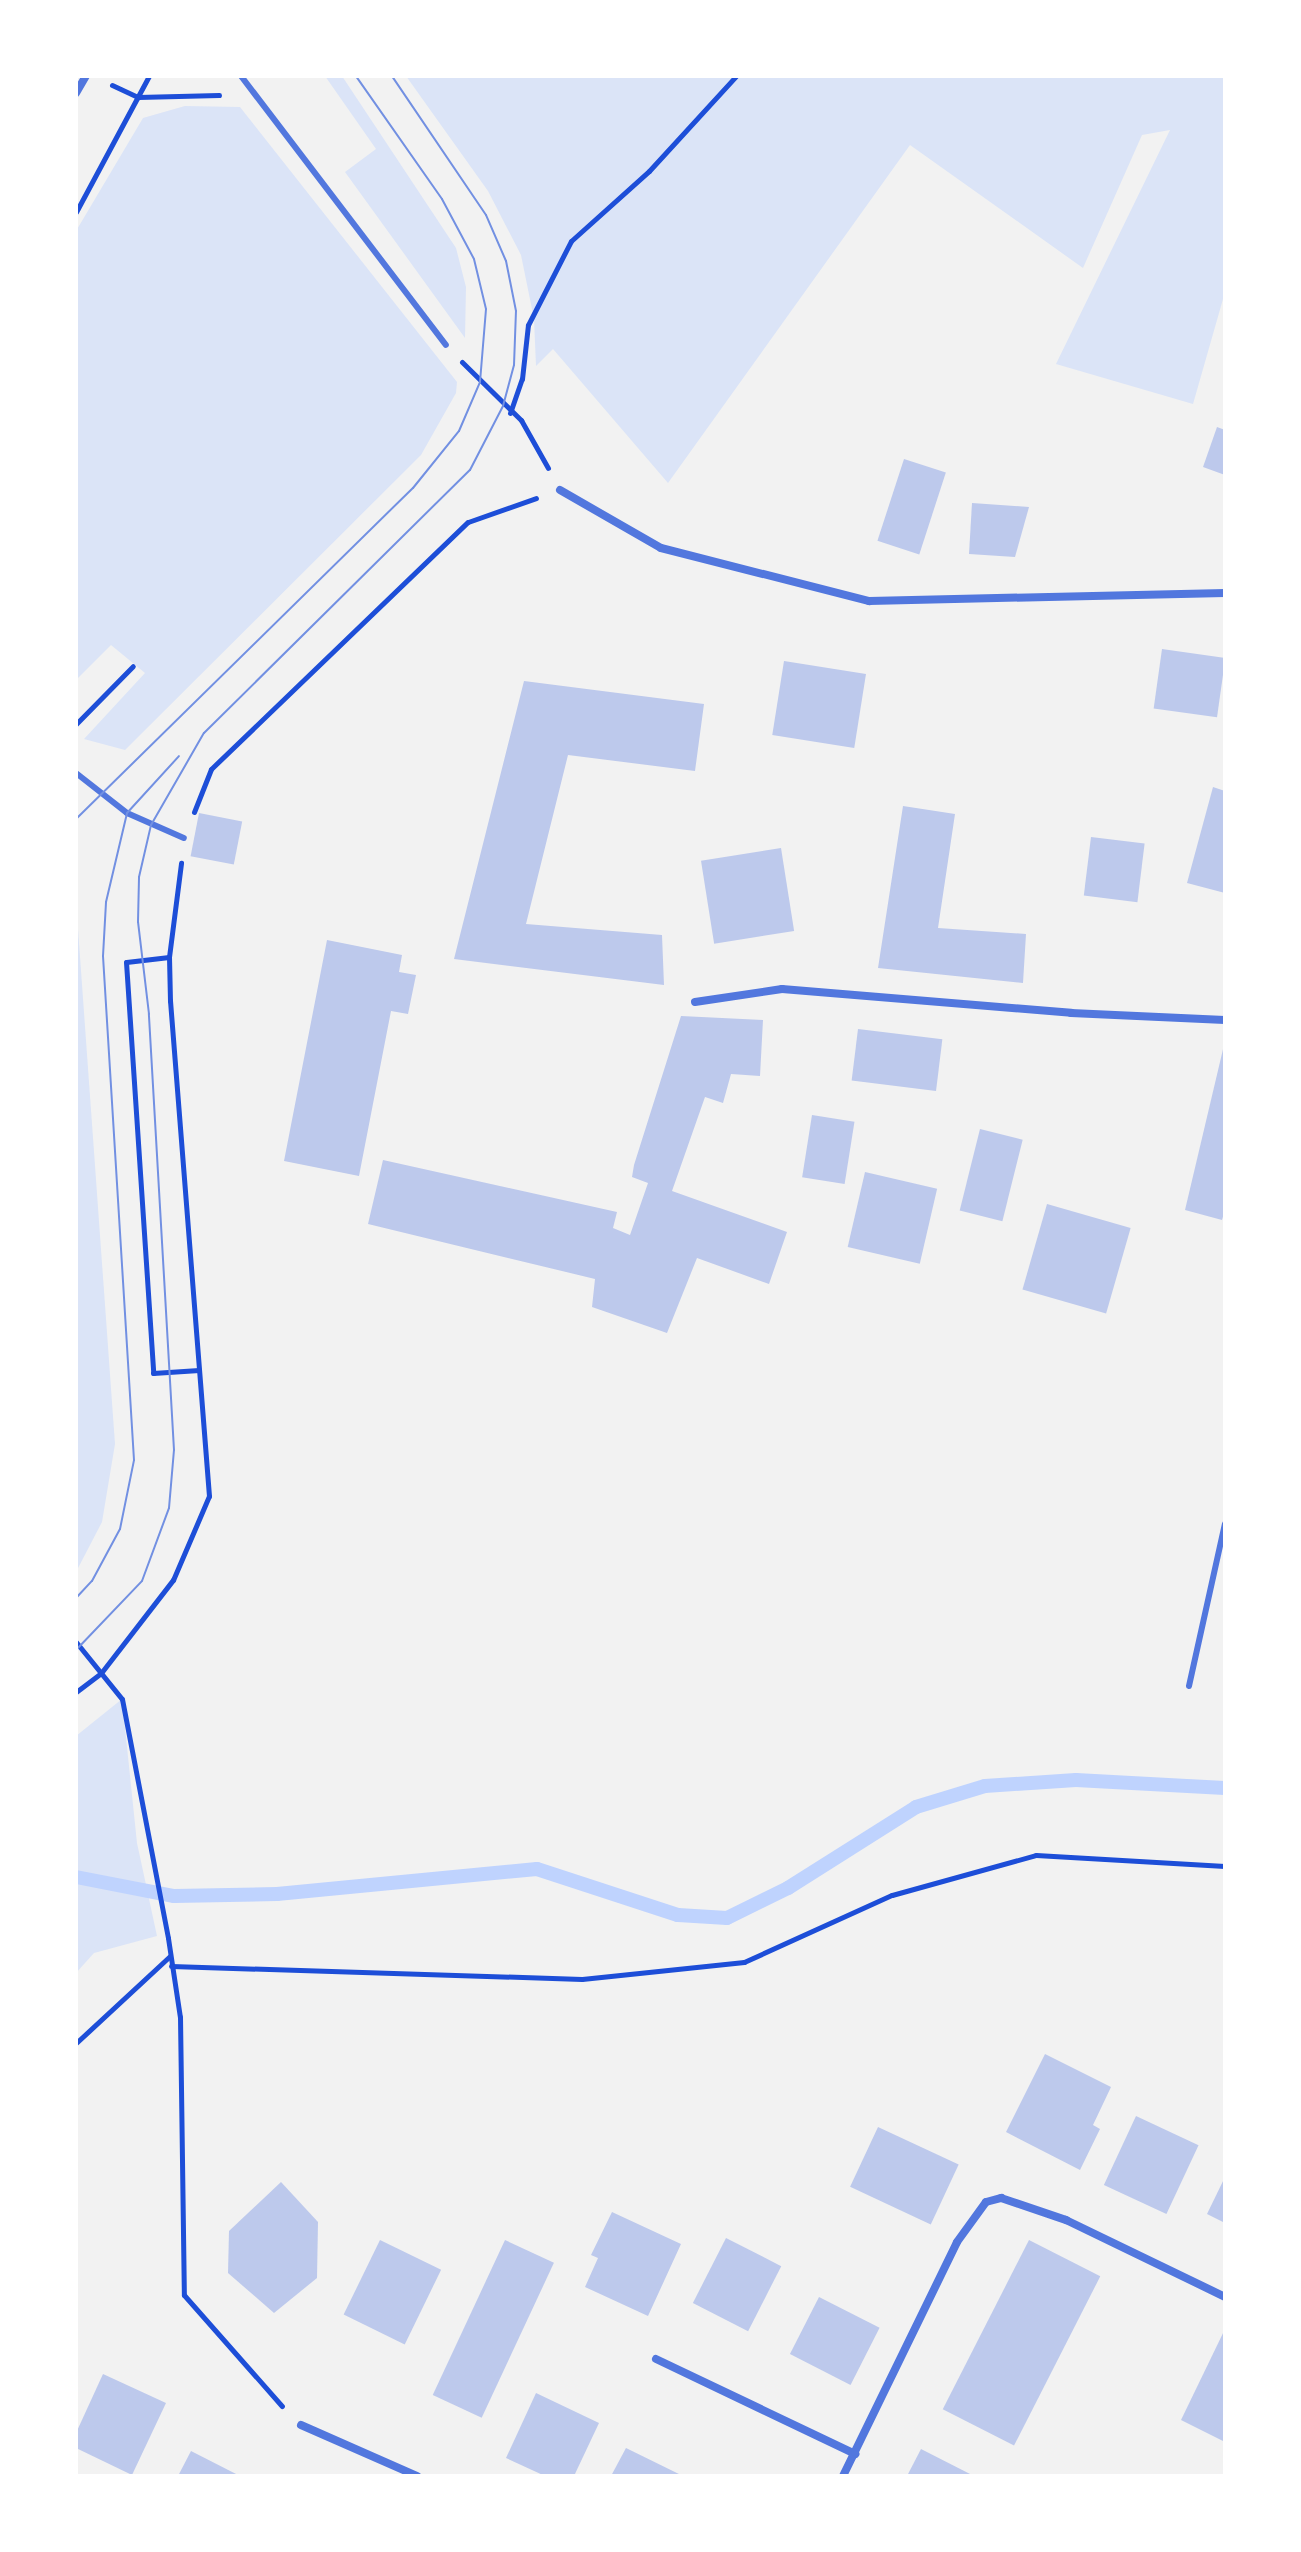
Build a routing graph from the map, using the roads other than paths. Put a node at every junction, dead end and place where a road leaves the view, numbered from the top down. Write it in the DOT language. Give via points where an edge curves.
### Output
graph roads {
  1 [pos="86,76"];
  2 [pos="241,76"];
  3 [pos="76,93"];
  4 [pos="446,345"];
  5 [pos="560,490"];
  6 [pos="1225,593"];
  7 [pos="76,773"];
  8 [pos="184,838"];
  9 [pos="695,1002"];
  10 [pos="1225,1020"];
  11 [pos="1225,1524"];
  12 [pos="1189,1686"];
  13 [pos="1225,2297"];
  14 [pos="656,2359"];
  15 [pos="301,2425"];
  16 [pos="855,2454"];
  17 [pos="417,2476"];
  18 [pos="843,2476"];
  1 -- 3 [label="street"];
  2 -- 4 [label="lane"];
  5 -- 6 [label="street" via="661,548 869,601"];
  7 -- 8 [label="lane" via="127,813"];
  9 -- 10 [label="street" via="782,989"];
  11 -- 12 [label="lane"];
  13 -- 16 [label="street" via="1066,2220 1001,2198 986,2202 957,2242"];
  14 -- 16 [label="street"];
  15 -- 17 [label="street"];
  16 -- 18 [label="street"];
}
